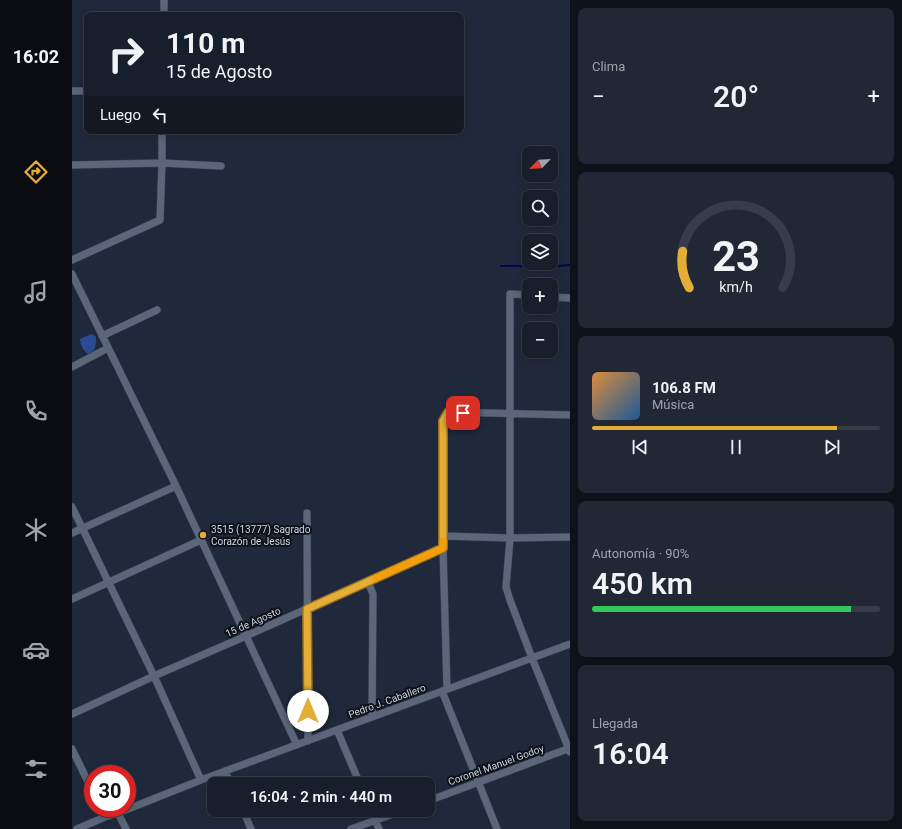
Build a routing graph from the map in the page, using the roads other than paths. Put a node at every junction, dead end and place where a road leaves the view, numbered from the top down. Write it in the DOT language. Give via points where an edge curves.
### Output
graph roads {
  1 [pos="164,0"];
  2 [pos="164,12"];
  3 [pos="72,91"];
  4 [pos="84,91"];
  5 [pos="162,134"];
  6 [pos="162,164"];
  7 [pos="72,165"];
  8 [pos="221,166"];
  9 [pos="72,260"];
  10 [pos="72,274"];
  11 [pos="522,295"];
  12 [pos="558,297"];
  13 [pos="570,298"];
  14 [pos="157,310"];
  15 [pos="102,336"];
  16 [pos="108,348"];
  17 [pos="72,367"];
  18 [pos="510,414"];
  19 [pos="570,415"];
  20 [pos="176,486"];
  21 [pos="72,506"];
  22 [pos="307,513"];
  23 [pos="83,528"];
  24 [pos="72,533"];
  25 [pos="443,536"];
  26 [pos="570,537"];
  27 [pos="510,538"];
  28 [pos="201,540"];
  29 [pos="443,548"];
  30 [pos="109,582"];
  31 [pos="368,582"];
  32 [pos="72,599"];
  33 [pos="307,609"];
  34 [pos="246,636"];
  35 [pos="570,644"];
  36 [pos="532,658"];
  37 [pos="154,676"];
  38 [pos="444,690"];
  39 [pos="72,714"];
  40 [pos="372,717"];
  41 [pos="337,730"];
  42 [pos="308,740"];
  43 [pos="297,744"];
  44 [pos="72,749"];
  45 [pos="570,750"];
  46 [pos="225,771"];
  47 [pos="84,774"];
  48 [pos="228,777"];
  49 [pos="357,777"];
  50 [pos="201,780"];
  51 [pos="478,782"];
  52 [pos="435,798"];
  53 [pos="136,806"];
  54 [pos="105,817"];
  55 [pos="120,817"];
  56 [pos="245,817"];
  57 [pos="374,817"];
  58 [pos="386,817"];
  59 [pos="375,821"];
  60 [pos="77,829"];
  61 [pos="126,829"];
  62 [pos="251,829"];
  63 [pos="351,829"];
  64 [pos="379,829"];
  65 [pos="497,829"];
  1 -- 2 [label="street"];
  3 -- 4 [label="street"];
  5 -- 6 [label="street"];
  6 -- 7 [label="street"];
  6 -- 8 [label="street"];
  6 -- 9 [label="street" via="160,220"];
  10 -- 15 [label="street"];
  11 -- 18 [label="street" via="510,294"];
  12 -- 13 [label="street"];
  14 -- 15 [label="street"];
  15 -- 16 [label="street"];
  16 -- 17 [label="street"];
  16 -- 20 [label="street"];
  18 -- 19 [label="street"];
  18 -- 25 [label="street" via="448,412 445,417"];
  18 -- 27 [label="street"];
  20 -- 23 [label="street"];
  20 -- 28 [label="street"];
  21 -- 23 [label="street"];
  22 -- 33 [label="street"];
  23 -- 24 [label="street"];
  23 -- 30 [label="street"];
  25 -- 27 [label="street"];
  25 -- 29 [label="street"];
  26 -- 27 [label="street"];
  27 -- 36 [label="street" via="506,587"];
  28 -- 30 [label="street"];
  28 -- 34 [label="street"];
  29 -- 31 [label="street, 15 de Agosto"];
  29 -- 38 [label="street"];
  30 -- 32 [label="street"];
  30 -- 37 [label="street"];
  31 -- 33 [label="street, 15 de Agosto"];
  31 -- 40 [label="street" via="373,594"];
  33 -- 34 [label="street, 15 de Agosto"];
  33 -- 42 [label="street"];
  34 -- 37 [label="street, 15 de Agosto"];
  34 -- 43 [label="street"];
  35 -- 36 [label="street, Pedro J. Caballero"];
  36 -- 38 [label="street, Pedro J. Caballero"];
  36 -- 45 [label="street"];
  37 -- 39 [label="street, 15 de Agosto"];
  37 -- 50 [label="street"];
  38 -- 40 [label="street, Pedro J. Caballero"];
  38 -- 51 [label="street"];
  40 -- 41 [label="street, Pedro J. Caballero"];
  41 -- 42 [label="street, Pedro J. Caballero"];
  41 -- 49 [label="street"];
  42 -- 43 [label="street, Pedro J. Caballero"];
  43 -- 46 [label="street, Pedro J. Caballero"];
  44 -- 47 [label="street"];
  45 -- 51 [label="street, Coronel Manuel Godoy"];
  46 -- 48 [label="street"];
  46 -- 50 [label="street, Pedro J. Caballero"];
  50 -- 53 [label="street, Pedro J. Caballero"];
  51 -- 52 [label="street, Coronel Manuel Godoy"];
  51 -- 65 [label="street"];
  54 -- 60 [label="street, Pedro J. Caballero"];
  55 -- 61 [label="street"];
  56 -- 62 [label="street"];
  57 -- 59 [label="street"];
  58 -- 59 [label="street"];
  59 -- 63 [label="street"];
  59 -- 64 [label="street"];
}
